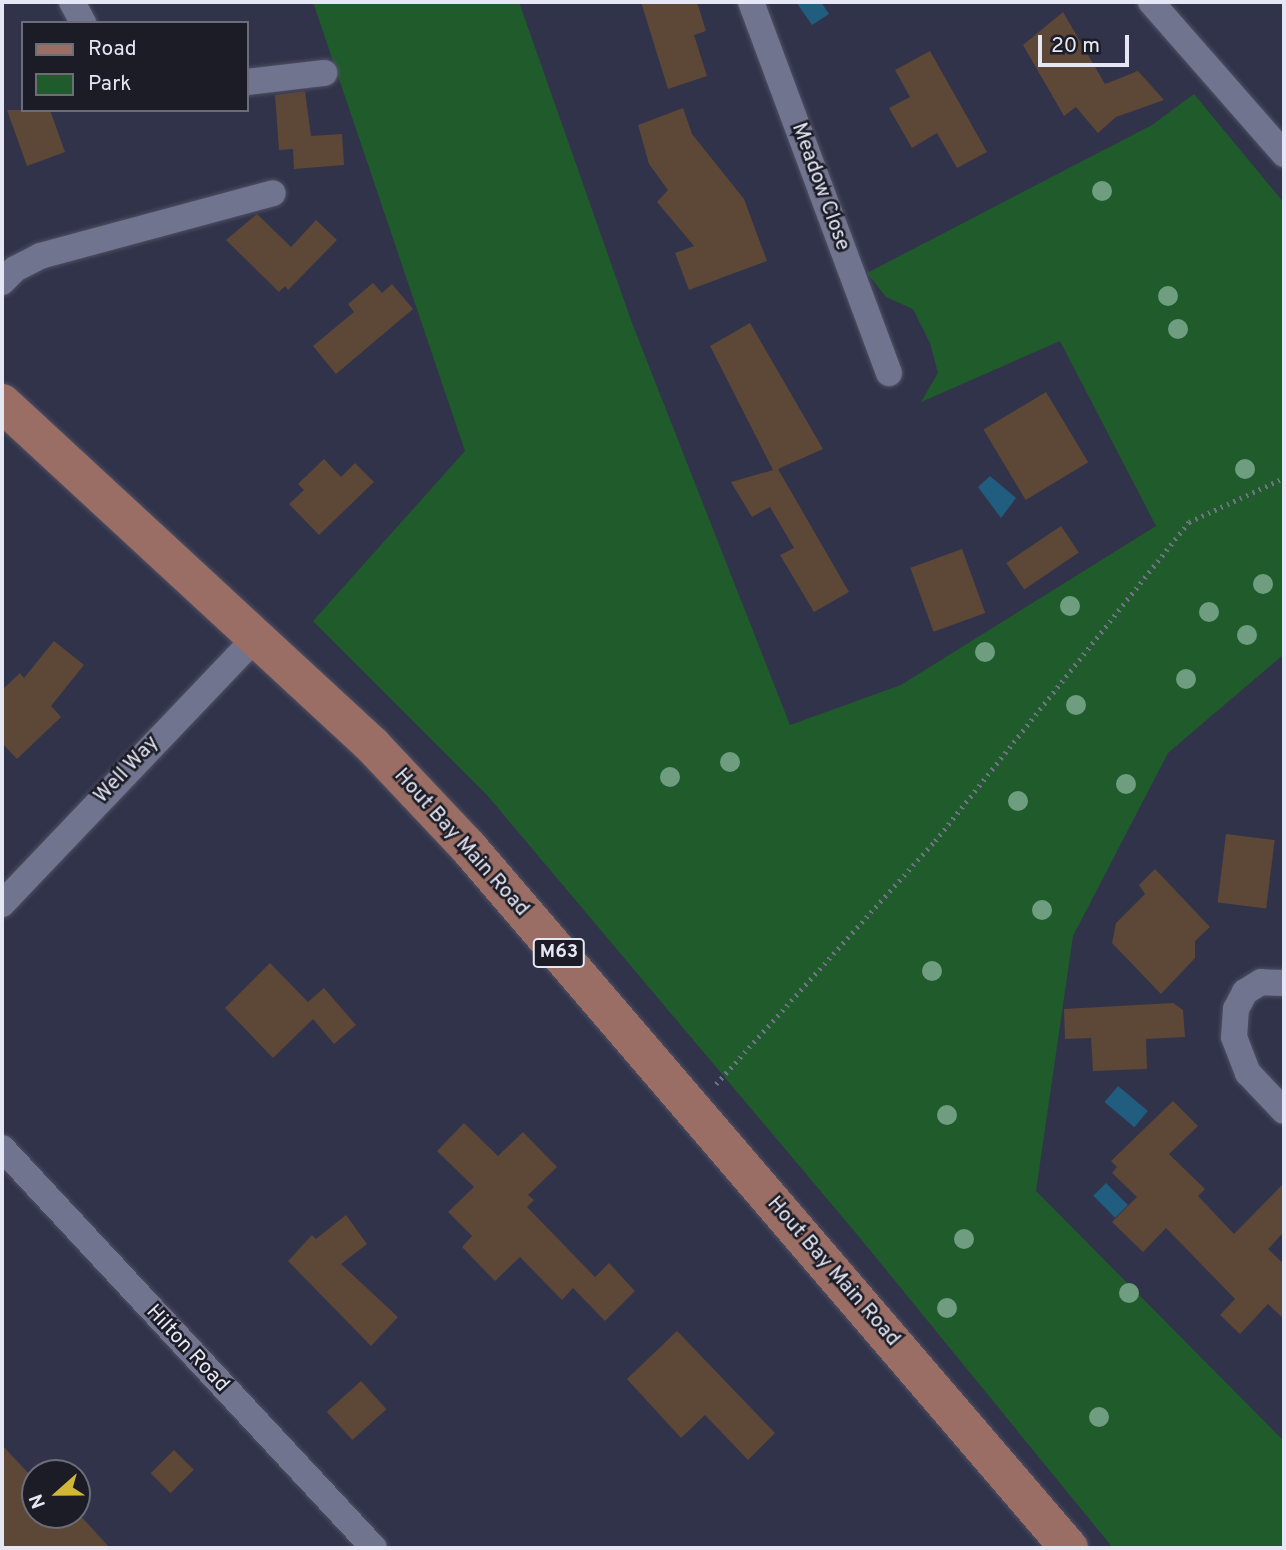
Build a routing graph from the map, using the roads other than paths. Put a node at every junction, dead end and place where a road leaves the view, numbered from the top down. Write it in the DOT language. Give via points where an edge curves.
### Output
graph roads {
  1 [pos="72,2"];
  2 [pos="751,2"];
  3 [pos="1151,2"];
  4 [pos="82,21"];
  5 [pos="324,73"];
  6 [pos="248,82"];
  7 [pos="1284,154"];
  8 [pos="273,193"];
  9 [pos="2,282"];
  10 [pos="889,373"];
  11 [pos="2,403"];
  12 [pos="255,638"];
  13 [pos="2,904"];
  14 [pos="1284,983"];
  15 [pos="1284,1111"];
  16 [pos="2,1148"];
  17 [pos="374,1548"];
  18 [pos="1069,1548"];
  1 -- 4 [label="street"];
  2 -- 10 [label="street, Meadow Close"];
  3 -- 7 [label="street"];
  5 -- 6 [label="street"];
  8 -- 9 [label="street" via="40,256"];
  11 -- 12 [label="main road, Hout Bay Main Road / M63"];
  12 -- 13 [label="street, Well Way"];
  12 -- 18 [label="main road, Hout Bay Main Road / M63" via="373,746 451,830"];
  14 -- 15 [label="street" via="1261,982 1245,992 1236,1009 1234,1037 1248,1073"];
  16 -- 17 [label="street, Hilton Road"];
}
